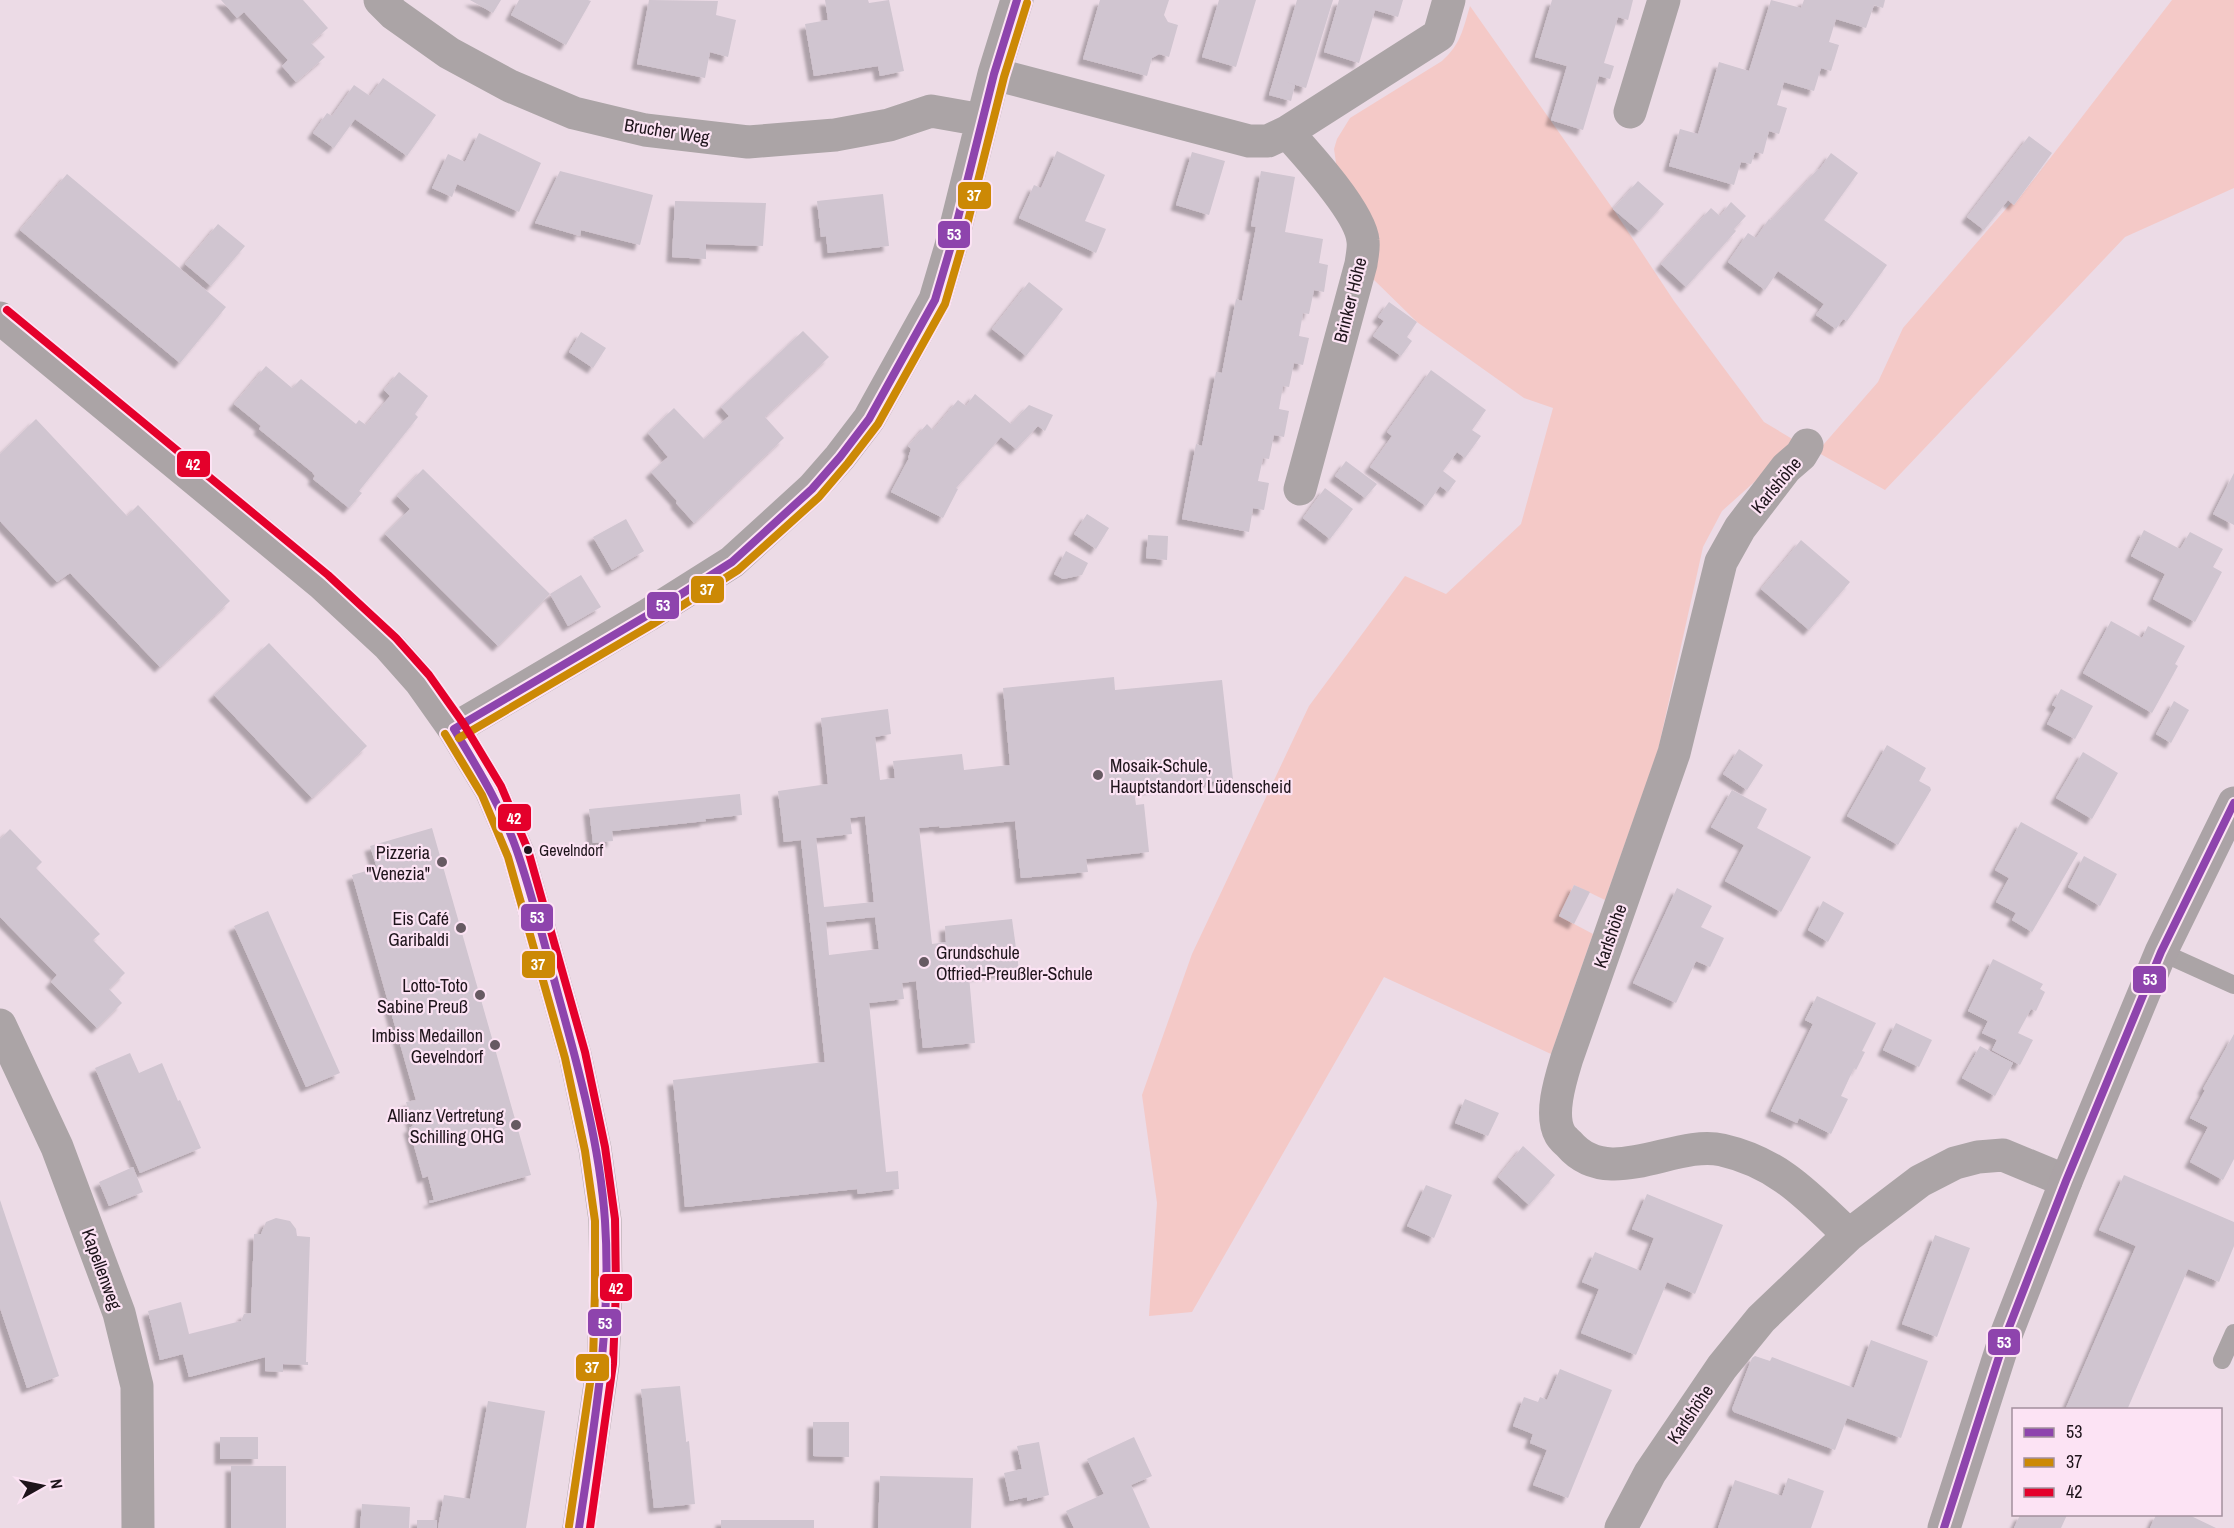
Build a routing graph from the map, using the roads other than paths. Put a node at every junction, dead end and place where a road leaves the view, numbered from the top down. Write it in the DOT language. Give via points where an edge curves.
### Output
graph roads {
  1 [pos="380,0"];
  2 [pos="1017,0"];
  3 [pos="1449,0"];
  4 [pos="1664,0"];
  5 [pos="994,74"];
  6 [pos="1630,112"];
  7 [pos="982,120"];
  8 [pos="1287,132"];
  9 [pos="0,318"];
  10 [pos="1807,445"];
  11 [pos="1300,489"];
  12 [pos="454,729"];
  13 [pos="2234,803"];
  14 [pos="2161,952"];
  15 [pos="2234,985"];
  16 [pos="0,1025"];
  17 [pos="2066,1181"];
  18 [pos="1849,1235"];
  19 [pos="2234,1333"];
  20 [pos="2222,1360"];
  21 [pos="138,1528"];
  22 [pos="579,1528"];
  23 [pos="1621,1528"];
  24 [pos="1944,1528"];
  1 -- 7 [label="street, Brucher Weg" via="449,53 510,86 574,112 645,130 748,142 835,135 889,125 931,111"];
  2 -- 5 [label="street"];
  3 -- 8 [label="street" via="1439,34"];
  4 -- 6 [label="street"];
  5 -- 7 [label="street"];
  5 -- 8 [label="street" via="1250,141 1268,141"];
  7 -- 12 [label="street" via="935,300 869,419 840,457 812,489 732,562"];
  8 -- 11 [label="street, Brinker Höhe" via="1323,171 1363,239 1361,264"];
  9 -- 12 [label="street" via="321,584 389,646"];
  10 -- 18 [label="street, Karlshöhe" via="1740,528 1720,562 1674,753 1564,1069 1558,1090 1557,1126 1577,1154 1619,1165 1700,1149 1718,1149 1754,1160 1793,1182"];
  12 -- 22 [label="street" via="491,790 518,853 575,1055 595,1149 605,1220 603,1364"];
  13 -- 14 [label="main road"];
  14 -- 15 [label="lane"];
  14 -- 17 [label="main road"];
  16 -- 21 [label="street, Kapellenweg" via="57,1148 119,1313 136,1386"];
  17 -- 18 [label="street, Karlshöhe" via="2003,1155 1978,1157 1955,1163 1920,1181"];
  17 -- 24 [label="main road" via="2006,1335"];
  18 -- 23 [label="street, Karlshöhe" via="1761,1319 1722,1367 1650,1473"];
  19 -- 20 [label="lane"];
}
